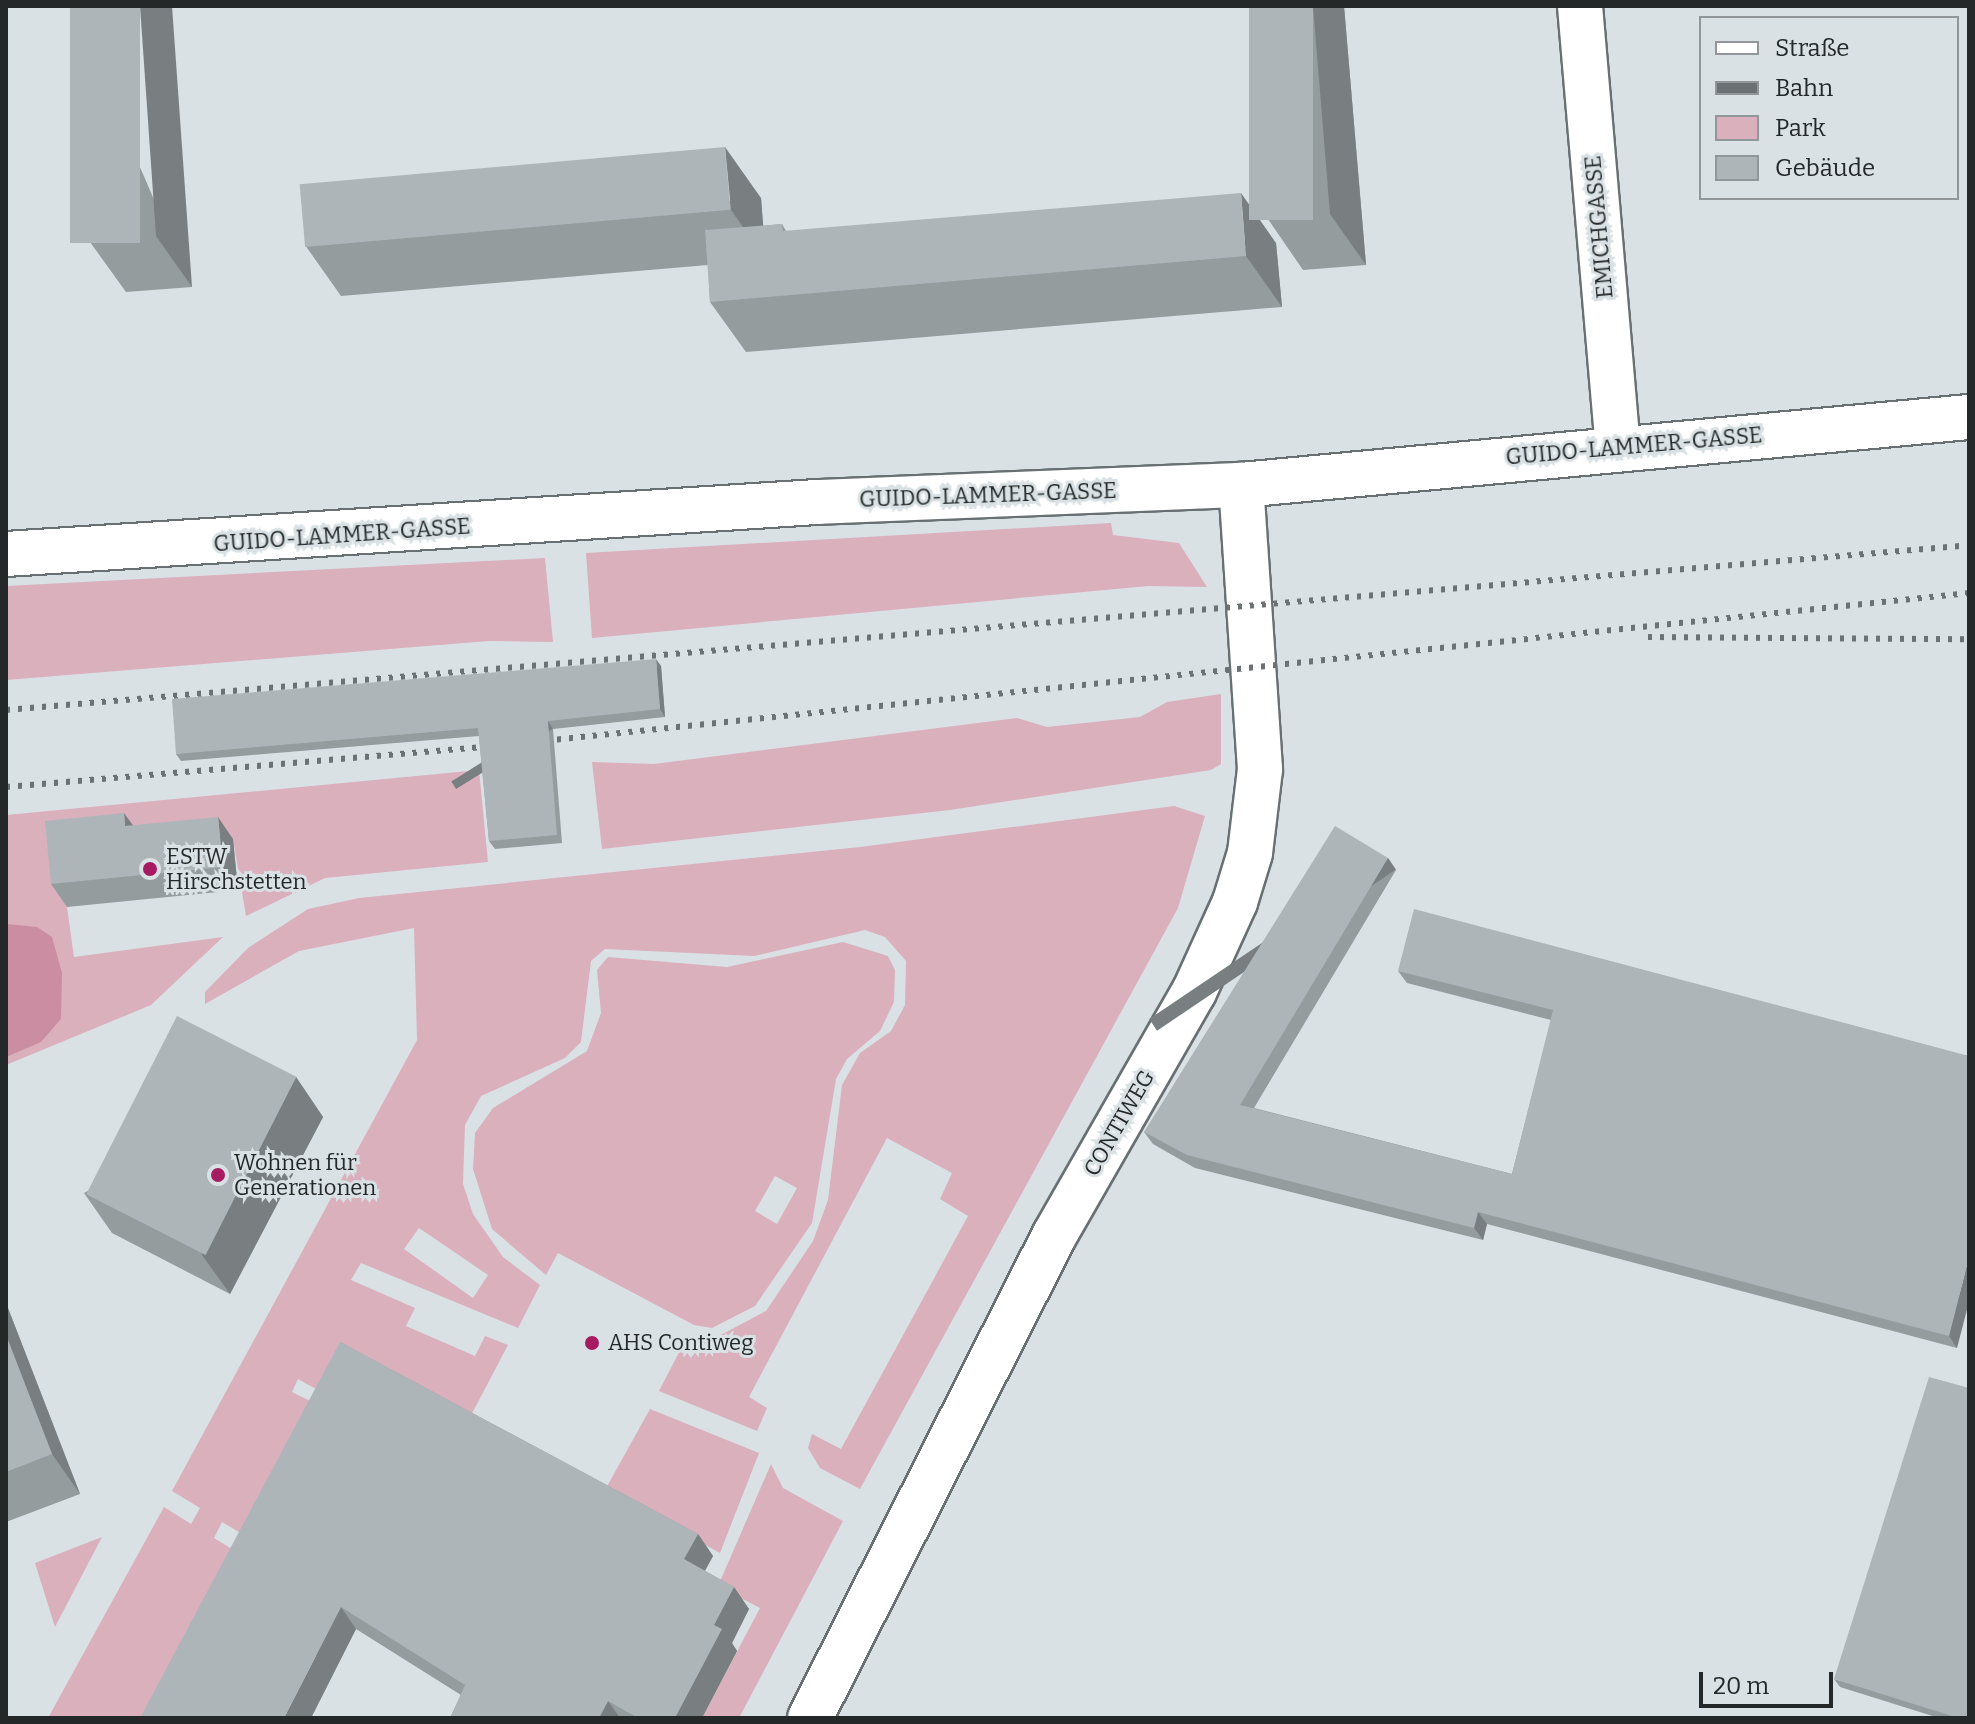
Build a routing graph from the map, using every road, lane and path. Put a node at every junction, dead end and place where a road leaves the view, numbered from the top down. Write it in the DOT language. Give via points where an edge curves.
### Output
graph roads {
  1 [pos="1580,6"];
  2 [pos="1969,417"];
  3 [pos="1618,447"];
  4 [pos="1241,485"];
  5 [pos="6,554"];
  6 [pos="810,1718"];
  1 -- 3 [label="street, EMICHGASSE"];
  2 -- 3 [label="street, GUIDO-LAMMER-GASSE"];
  3 -- 4 [label="street, GUIDO-LAMMER-GASSE"];
  4 -- 5 [label="street, GUIDO-LAMMER-GASSE" via="787,504"];
  4 -- 6 [label="street, CONTIWEG" via="1260,769 1235,902 1194,992 1047,1249"];
}
